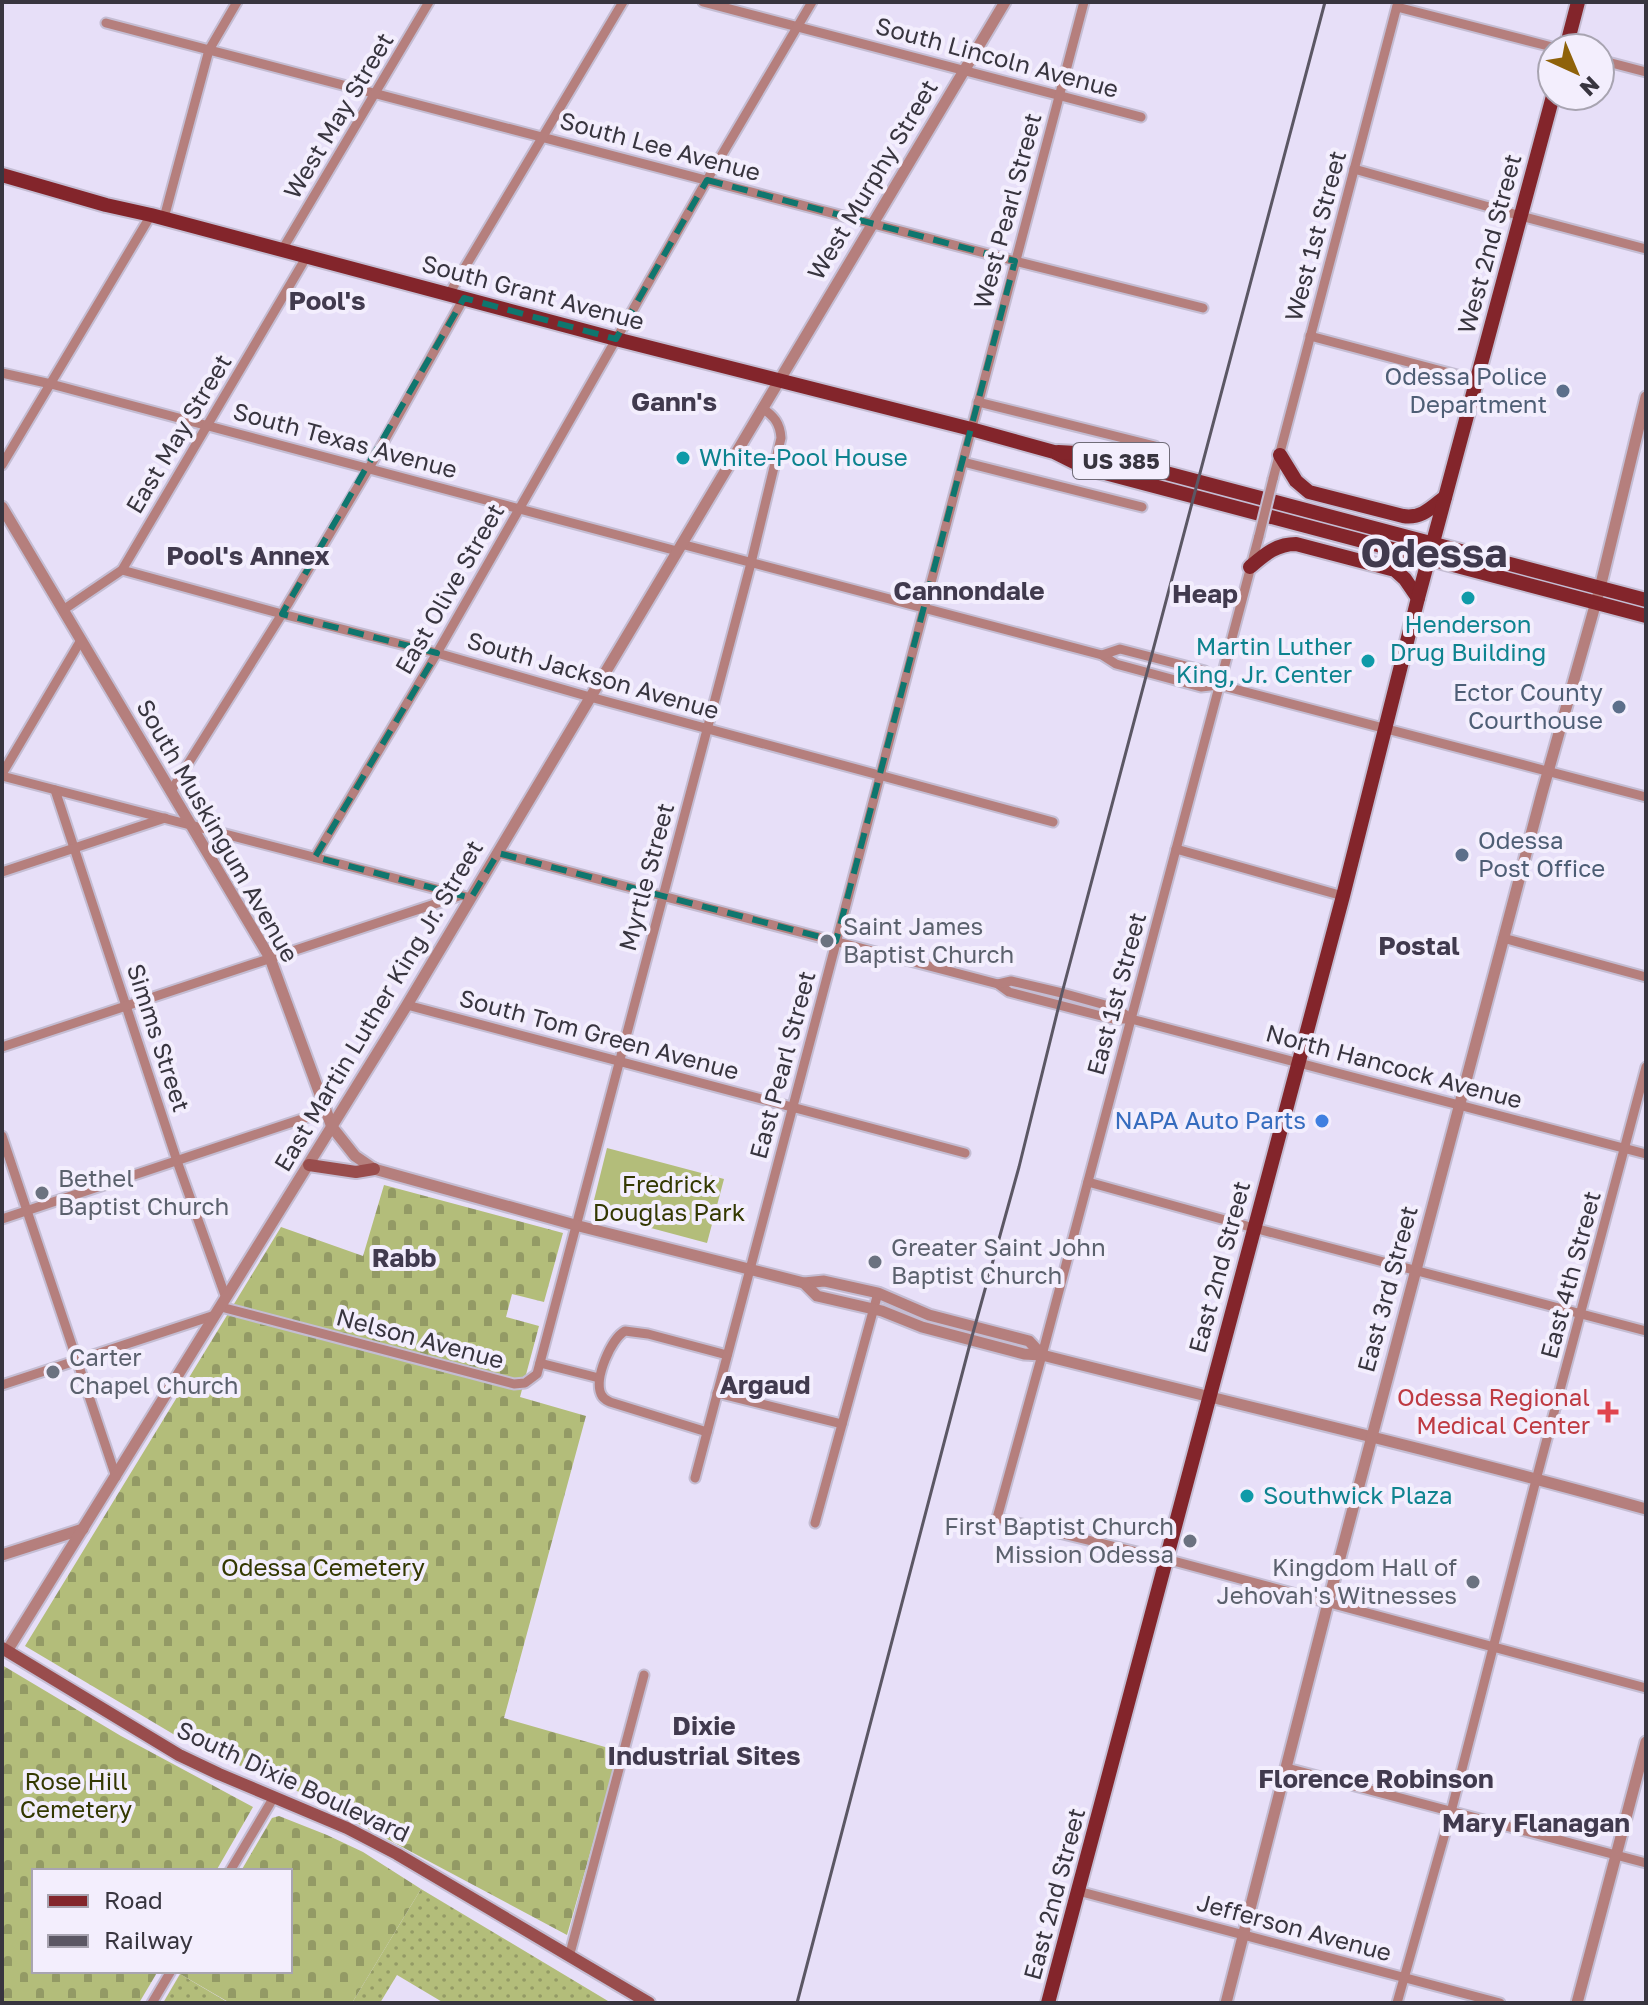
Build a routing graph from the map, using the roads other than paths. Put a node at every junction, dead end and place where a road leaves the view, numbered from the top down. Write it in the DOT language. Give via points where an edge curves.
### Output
graph roads {
  1 [pos="237,2"];
  2 [pos="429,2"];
  3 [pos="623,2"];
  4 [pos="703,2"];
  5 [pos="812,2"];
  6 [pos="1005,2"];
  7 [pos="1084,2"];
  8 [pos="1578,2"];
  9 [pos="1397,4"];
  10 [pos="106,23"];
  11 [pos="798,27"];
  12 [pos="1570,32"];
  13 [pos="1536,42"];
  14 [pos="209,50"];
  15 [pos="1616,64"];
  16 [pos="964,70"];
  17 [pos="1646,72"];
  18 [pos="375,93"];
  19 [pos="1059,95"];
  20 [pos="1549,112"];
  21 [pos="1141,117"];
  22 [pos="542,137"];
  23 [pos="1354,169"];
  24 [pos="2,175"];
  25 [pos="707,180"];
  26 [pos="1521,216"];
  27 [pos="158,217"];
  28 [pos="873,224"];
  29 [pos="1646,249"];
  30 [pos="282,250"];
  31 [pos="307,256"];
  32 [pos="1015,261"];
  33 [pos="456,296"];
  34 [pos="1203,308"];
  35 [pos="1310,336"];
  36 [pos="616,339"];
  37 [pos="2,373"];
  38 [pos="779,380"];
  39 [pos="1476,380"];
  40 [pos="51,384"];
  41 [pos="1646,397"];
  42 [pos="978,402"];
  43 [pos="762,408"];
  44 [pos="208,425"];
  45 [pos="1642,428"];
  46 [pos="971,429"];
  47 [pos="1155,446"];
  48 [pos="1054,452"];
  49 [pos="1280,455"];
  50 [pos="963,462"];
  51 [pos="2,465"];
  52 [pos="369,468"];
  53 [pos="1273,479"];
  54 [pos="1445,497"];
  55 [pos="1142,507"];
  56 [pos="2,508"];
  57 [pos="521,509"];
  58 [pos="1434,543"];
  59 [pos="679,548"];
  60 [pos="1429,559"];
  61 [pos="751,563"];
  62 [pos="1250,567"];
  63 [pos="122,570"];
  64 [pos="1600,588"];
  65 [pos="1418,598"];
  66 [pos="1646,600"];
  67 [pos="1595,603"];
  68 [pos="924,608"];
  69 [pos="63,610"];
  70 [pos="282,614"];
  71 [pos="1646,616"];
  72 [pos="81,640"];
  73 [pos="437,653"];
  74 [pos="1102,655"];
  75 [pos="1219,685"];
  76 [pos="590,697"];
  77 [pos="707,729"];
  78 [pos="1385,729"];
  79 [pos="1547,771"];
  80 [pos="2,775"];
  81 [pos="880,776"];
  82 [pos="55,790"];
  83 [pos="171,791"];
  84 [pos="1646,797"];
  85 [pos="165,818"];
  86 [pos="1053,822"];
  87 [pos="191,825"];
  88 [pos="75,848"];
  89 [pos="1176,849"];
  90 [pos="498,853"];
  91 [pos="315,857"];
  92 [pos="2,872"];
  93 [pos="663,896"];
  94 [pos="1343,896"];
  95 [pos="466,897"];
  96 [pos="1503,938"];
  97 [pos="836,941"];
  98 [pos="270,958"];
  99 [pos="1646,977"];
  100 [pos="407,1005"];
  101 [pos="126,1006"];
  102 [pos="1131,1019"];
  103 [pos="2,1047"];
  104 [pos="619,1062"];
  105 [pos="1298,1063"];
  106 [pos="1646,1067"];
  107 [pos="1459,1105"];
  108 [pos="793,1107"];
  109 [pos="326,1111"];
  110 [pos="332,1127"];
  111 [pos="2,1136"];
  112 [pos="1625,1148"];
  113 [pos="965,1153"];
  114 [pos="1646,1154"];
  115 [pos="177,1161"];
  116 [pos="309,1165"];
  117 [pos="374,1169"];
  118 [pos="1088,1182"];
  119 [pos="27,1211"];
  120 [pos="2,1219"];
  121 [pos="575,1225"];
  122 [pos="1254,1228"];
  123 [pos="1416,1269"];
  124 [pos="750,1271"];
  125 [pos="804,1283"];
  126 [pos="878,1293"];
  127 [pos="221,1307"];
  128 [pos="874,1309"];
  129 [pos="1581,1313"];
  130 [pos="1646,1331"];
  131 [pos="727,1355"];
  132 [pos="1042,1355"];
  133 [pos="77,1361"];
  134 [pos="540,1363"];
  135 [pos="599,1378"];
  136 [pos="2,1385"];
  137 [pos="717,1393"];
  138 [pos="1208,1398"];
  139 [pos="842,1424"];
  140 [pos="707,1432"];
  141 [pos="1372,1437"];
  142 [pos="116,1477"];
  143 [pos="695,1478"];
  144 [pos="1536,1480"];
  145 [pos="1646,1509"];
  146 [pos="815,1523"];
  147 [pos="83,1529"];
  148 [pos="2,1555"];
  149 [pos="1166,1559"];
  150 [pos="1328,1603"];
  151 [pos="1494,1648"];
  152 [pos="5,1649"];
  153 [pos="644,1675"];
  154 [pos="1646,1688"];
  155 [pos="1646,1742"];
  156 [pos="1287,1768"];
  157 [pos="274,1797"];
  158 [pos="1451,1812"];
  159 [pos="1616,1855"];
  160 [pos="1646,1863"];
  161 [pos="231,1869"];
  162 [pos="1078,1891"];
  163 [pos="1244,1935"];
  164 [pos="569,1957"];
  165 [pos="170,1973"];
  166 [pos="1404,1978"];
  167 [pos="152,2003"];
  168 [pos="649,2003"];
  169 [pos="1048,2003"];
  170 [pos="1226,2003"];
  171 [pos="1397,2003"];
  172 [pos="1500,2003"];
  173 [pos="1577,2003"];
  1 -- 14 [label="street"];
  2 -- 18 [label="street, West May Street"];
  3 -- 22 [label="street"];
  4 -- 11 [label="street, South Lincoln Avenue"];
  5 -- 11 [label="street, East Olive Street"];
  6 -- 16 [label="street, West Murphy Street"];
  7 -- 19 [label="street, West Pearl Street"];
  8 -- 12 [label="main road"];
  9 -- 13 [label="street"];
  9 -- 23 [label="street, West 1st Street"];
  10 -- 14 [label="street, South Lee Avenue"];
  11 -- 16 [label="street, South Lincoln Avenue"];
  11 -- 25 [label="street, East Olive Street"];
  14 -- 18 [label="street, South Lee Avenue"];
  14 -- 27 [label="street"];
  15 -- 17 [label="street"];
  16 -- 19 [label="street, South Lincoln Avenue"];
  16 -- 28 [label="street, West Murphy Street"];
  18 -- 22 [label="street, South Lee Avenue"];
  18 -- 30 [label="street, West May Street"];
  19 -- 21 [label="street, South Lincoln Avenue"];
  19 -- 32 [label="street, West Pearl Street"];
  20 -- 26 [label="main road, West 2nd Street"];
  22 -- 25 [label="street, South Lee Avenue"];
  22 -- 33 [label="street"];
  23 -- 26 [label="street"];
  23 -- 35 [label="street, West 1st Street"];
  24 -- 27 [label="main road, South Grant Avenue / US 385"];
  25 -- 28 [label="street, South Lee Avenue"];
  25 -- 36 [label="street, East Olive Street"];
  26 -- 29 [label="street"];
  26 -- 39 [label="main road, West 2nd Street"];
  27 -- 30 [label="main road, South Grant Avenue / US 385"];
  27 -- 40 [label="street"];
  28 -- 32 [label="street, South Lee Avenue"];
  28 -- 38 [label="street, West Murphy Street"];
  30 -- 31 [label="main road, South Grant Avenue / US 385"];
  31 -- 33 [label="main road, South Grant Avenue / US 385"];
  31 -- 44 [label="street, East May Street"];
  32 -- 34 [label="street, South Lee Avenue"];
  32 -- 42 [label="street, West Pearl Street"];
  33 -- 36 [label="main road, South Grant Avenue / US 385"];
  33 -- 52 [label="street"];
  35 -- 39 [label="street"];
  35 -- 49 [label="street, West 1st Street"];
  36 -- 38 [label="main road, South Grant Avenue / US 385"];
  36 -- 57 [label="street, East Olive Street"];
  37 -- 40 [label="street, South Texas Avenue"];
  38 -- 43 [label="street, East Martin Luther King Jr. Street"];
  38 -- 46 [label="main road, South Grant Avenue / US 385"];
  39 -- 54 [label="main road, West 2nd Street"];
  40 -- 44 [label="street, South Texas Avenue"];
  40 -- 51 [label="street"];
  41 -- 45 [label="street, East 3rd Street"];
  42 -- 46 [label="street, West Pearl Street"];
  42 -- 47 [label="street"];
  43 -- 59 [label="street, East Martin Luther King Jr. Street"];
  43 -- 61 [label="street, Myrtle Street" via="777,421 781,438"];
  44 -- 52 [label="street, South Texas Avenue"];
  44 -- 63 [label="street, East May Street"];
  45 -- 64 [label="street, East 3rd Street"];
  46 -- 48 [label="main road, South Grant Avenue / US 385"];
  46 -- 50 [label="street, East Pearl Street"];
  48 -- 58 [label="main road, South Grant Avenue / US 385" via="1094,454"];
  48 -- 60 [label="main road, South Grant Avenue / US 385" via="1086,468"];
  49 -- 53 [label="street, West 1st Street"];
  49 -- 54 [label="main road" via="1305,490 1403,516 1420,516"];
  50 -- 55 [label="street"];
  50 -- 68 [label="street, East Pearl Street"];
  52 -- 57 [label="street, South Texas Avenue"];
  52 -- 70 [label="street"];
  53 -- 62 [label="street, East 1st Street, bridge"];
  54 -- 58 [label="main road, West 2nd Street"];
  56 -- 69 [label="street, South Muskingum Avenue"];
  57 -- 59 [label="street, South Texas Avenue"];
  57 -- 73 [label="street, East Olive Street"];
  58 -- 60 [label="main road, East 2nd Street"];
  58 -- 64 [label="main road, US 385"];
  59 -- 61 [label="street, South Texas Avenue"];
  59 -- 76 [label="street, East Martin Luther King Jr. Street"];
  60 -- 65 [label="main road, East 2nd Street"];
  60 -- 67 [label="main road, US 385"];
  61 -- 68 [label="street, South Texas Avenue"];
  61 -- 77 [label="street, Myrtle Street"];
  62 -- 65 [label="main road" via="1278,547 1303,545 1395,570"];
  62 -- 75 [label="street, East 1st Street"];
  63 -- 69 [label="street, East May Street"];
  63 -- 70 [label="street, South Jackson Avenue"];
  64 -- 66 [label="main road, US 385"];
  64 -- 67 [label="street, East 3rd Street"];
  65 -- 78 [label="main road, East 2nd Street"];
  67 -- 71 [label="main road, US 385"];
  67 -- 79 [label="street, East 3rd Street"];
  68 -- 74 [label="street, South Texas Avenue"];
  68 -- 81 [label="street, East Pearl Street"];
  69 -- 72 [label="street, South Muskingum Avenue"];
  70 -- 73 [label="street, South Jackson Avenue"];
  70 -- 83 [label="street"];
  72 -- 80 [label="street"];
  72 -- 83 [label="street, South Muskingum Avenue"];
  73 -- 76 [label="street, South Jackson Avenue"];
  73 -- 91 [label="street, East Olive Street"];
  74 -- 75 [label="street, South Texas Avenue" via="1116,664 1201,687"];
  74 -- 75 [label="street, South Texas Avenue" via="1120,649 1205,671"];
  75 -- 78 [label="street"];
  75 -- 89 [label="street, East 1st Street"];
  76 -- 77 [label="street, South Jackson Avenue"];
  76 -- 90 [label="street, East Martin Luther King Jr. Street"];
  77 -- 81 [label="street, South Jackson Avenue"];
  77 -- 93 [label="street, Myrtle Street"];
  78 -- 79 [label="street"];
  78 -- 94 [label="main road, East 2nd Street"];
  79 -- 84 [label="street"];
  79 -- 96 [label="street, East 3rd Street"];
  80 -- 82 [label="street"];
  81 -- 86 [label="street, South Jackson Avenue"];
  81 -- 97 [label="street, East Pearl Street"];
  82 -- 85 [label="street"];
  82 -- 88 [label="street, Simms Street"];
  83 -- 87 [label="street, South Muskingum Avenue"];
  85 -- 87 [label="street"];
  85 -- 88 [label="street"];
  87 -- 91 [label="street"];
  87 -- 98 [label="street, South Muskingum Avenue"];
  88 -- 92 [label="street"];
  88 -- 101 [label="street, Simms Street"];
  89 -- 94 [label="street"];
  89 -- 102 [label="street, East 1st Street"];
  90 -- 93 [label="street, North Hancock Avenue"];
  90 -- 95 [label="street, East Martin Luther King Jr. Street"];
  91 -- 95 [label="street"];
  93 -- 97 [label="street, North Hancock Avenue"];
  93 -- 104 [label="street, Myrtle Street"];
  94 -- 105 [label="main road, East 2nd Street"];
  95 -- 98 [label="street"];
  95 -- 100 [label="street, East Martin Luther King Jr. Street"];
  96 -- 99 [label="street"];
  96 -- 107 [label="street, East 3rd Street"];
  97 -- 102 [label="street, North Hancock Avenue" via="998,984 1011,981 1062,993 1116,1008"];
  97 -- 108 [label="street, East Pearl Street"];
  98 -- 101 [label="street"];
  98 -- 109 [label="street, South Muskingum Avenue"];
  100 -- 104 [label="street, South Tom Green Avenue"];
  100 -- 110 [label="street, East Martin Luther King Jr. Street"];
  101 -- 103 [label="street"];
  101 -- 115 [label="street, Simms Street"];
  102 -- 105 [label="street, North Hancock Avenue"];
  102 -- 118 [label="street, East 1st Street"];
  104 -- 108 [label="street, South Tom Green Avenue"];
  104 -- 121 [label="street, Myrtle Street"];
  105 -- 107 [label="street, North Hancock Avenue"];
  105 -- 122 [label="main road, East 2nd Street"];
  106 -- 112 [label="street, East 4th Street"];
  107 -- 112 [label="street, North Hancock Avenue"];
  107 -- 123 [label="street, East 3rd Street"];
  108 -- 113 [label="street, South Tom Green Avenue"];
  108 -- 124 [label="street, East Pearl Street"];
  109 -- 110 [label="street, South Muskingum Avenue"];
  109 -- 115 [label="street"];
  110 -- 116 [label="street, East Martin Luther King Jr. Street"];
  110 -- 117 [label="street, South Muskingum Avenue" via="355,1156"];
  111 -- 119 [label="street"];
  112 -- 114 [label="street, North Hancock Avenue"];
  112 -- 129 [label="street, East 4th Street"];
  115 -- 119 [label="street"];
  115 -- 127 [label="street, Simms Street"];
  116 -- 117 [label="main road" via="356,1172"];
  116 -- 127 [label="street, East Martin Luther King Jr. Street"];
  117 -- 121 [label="street, South Muskingum Avenue"];
  118 -- 122 [label="street"];
  118 -- 132 [label="street, East 1st Street"];
  119 -- 120 [label="street"];
  119 -- 133 [label="street"];
  121 -- 124 [label="street, South Muskingum Avenue"];
  121 -- 134 [label="street, Myrtle Street"];
  122 -- 123 [label="street"];
  122 -- 138 [label="main road, East 2nd Street"];
  123 -- 129 [label="street"];
  123 -- 141 [label="street, East 3rd Street"];
  124 -- 125 [label="street, South Muskingum Avenue"];
  124 -- 131 [label="street, East Pearl Street"];
  125 -- 126 [label="street, South Muskingum Avenue" via="824,1281"];
  125 -- 128 [label="street, South Muskingum Avenue" via="817,1296"];
  126 -- 128 [label="street"];
  126 -- 132 [label="street, South Muskingum Avenue" via="929,1315 1029,1341"];
  127 -- 133 [label="street"];
  127 -- 134 [label="street, Nelson Avenue" via="514,1384 532,1380"];
  127 -- 142 [label="street, East Martin Luther King Jr. Street"];
  128 -- 132 [label="street, South Muskingum Avenue" via="922,1327"];
  128 -- 139 [label="street"];
  129 -- 130 [label="street"];
  129 -- 144 [label="street, East 4th Street"];
  131 -- 135 [label="street" via="625,1331 615,1339"];
  131 -- 137 [label="street, East Pearl Street"];
  132 -- 138 [label="street"];
  132 -- 149 [label="street, East 1st Street" via="997,1518"];
  133 -- 136 [label="street"];
  133 -- 142 [label="street"];
  134 -- 135 [label="street"];
  135 -- 140 [label="street" via="600,1393 610,1402"];
  137 -- 139 [label="street"];
  137 -- 140 [label="street, East Pearl Street"];
  138 -- 141 [label="street"];
  138 -- 149 [label="main road, East 2nd Street"];
  139 -- 146 [label="street"];
  140 -- 143 [label="street, East Pearl Street"];
  141 -- 144 [label="street"];
  141 -- 150 [label="street, East 3rd Street"];
  142 -- 147 [label="street, East Martin Luther King Jr. Street"];
  144 -- 145 [label="street"];
  144 -- 151 [label="street, East 4th Street"];
  147 -- 148 [label="street"];
  147 -- 152 [label="street, East Martin Luther King Jr. Street"];
  149 -- 150 [label="street"];
  149 -- 162 [label="main road, East 2nd Street"];
  150 -- 151 [label="street"];
  150 -- 156 [label="street, East 3rd Street"];
  151 -- 154 [label="street"];
  151 -- 158 [label="street, East 4th Street"];
  152 -- 157 [label="main road, South Dixie Boulevard" via="179,1755"];
  153 -- 164 [label="street"];
  155 -- 159 [label="street"];
  156 -- 158 [label="street"];
  156 -- 163 [label="street, East 3rd Street"];
  157 -- 161 [label="street"];
  157 -- 164 [label="main road, South Dixie Boulevard" via="378,1843"];
  158 -- 159 [label="street"];
  158 -- 166 [label="street, East 4th Street"];
  159 -- 160 [label="street"];
  159 -- 173 [label="street"];
  162 -- 163 [label="street, Jefferson Avenue"];
  162 -- 169 [label="main road, East 2nd Street"];
  163 -- 166 [label="street, Jefferson Avenue"];
  163 -- 170 [label="street, East 3rd Street"];
  164 -- 168 [label="main road, South Dixie Boulevard"];
  165 -- 167 [label="street"];
  166 -- 171 [label="street, East 4th Street"];
  166 -- 172 [label="street, Jefferson Avenue"];
}
